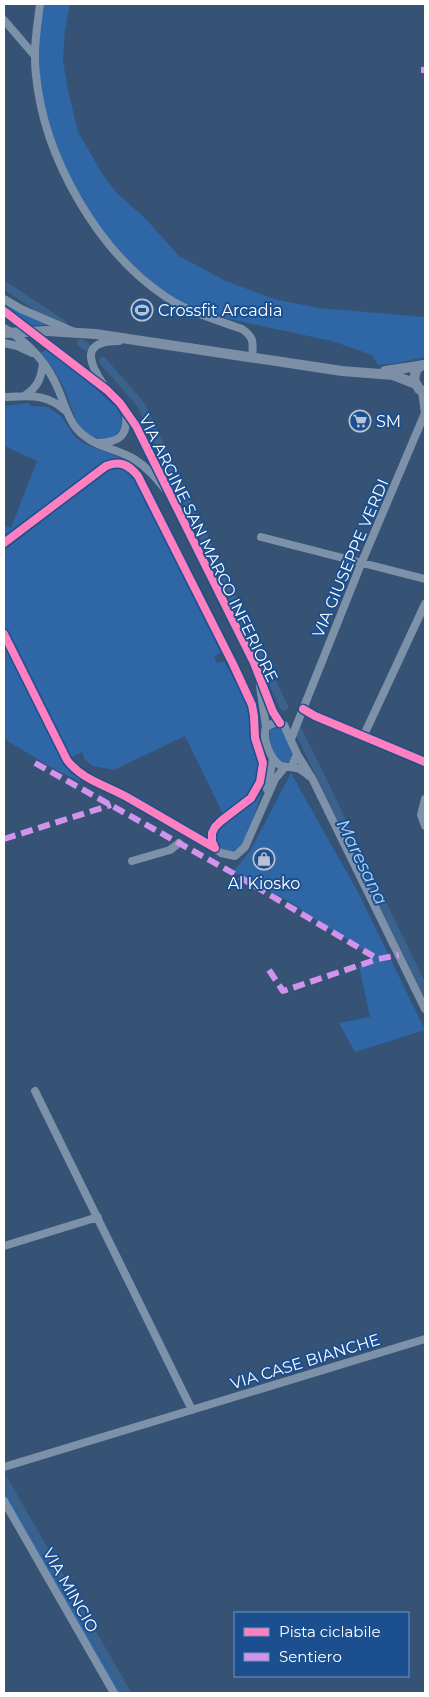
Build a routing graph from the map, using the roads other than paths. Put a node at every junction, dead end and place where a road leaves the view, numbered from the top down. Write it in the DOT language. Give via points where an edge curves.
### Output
graph roads {
  1 [pos="40,4"];
  2 [pos="4,20"];
  3 [pos="35,56"];
  4 [pos="4,294"];
  5 [pos="4,299"];
  6 [pos="4,311"];
  7 [pos="42,318"];
  8 [pos="4,328"];
  9 [pos="75,332"];
  10 [pos="4,333"];
  11 [pos="142,341"];
  12 [pos="4,343"];
  13 [pos="36,354"];
  14 [pos="252,357"];
  15 [pos="43,363"];
  16 [pos="424,365"];
  17 [pos="369,374"];
  18 [pos="421,389"];
  19 [pos="107,390"];
  20 [pos="24,396"];
  21 [pos="4,397"];
  22 [pos="68,412"];
  23 [pos="126,412"];
  24 [pos="425,413"];
  25 [pos="96,443"];
  26 [pos="171,496"];
  27 [pos="261,537"];
  28 [pos="4,543"];
  29 [pos="361,564"];
  30 [pos="425,579"];
  31 [pos="425,604"];
  32 [pos="4,634"];
  33 [pos="258,672"];
  34 [pos="300,713"];
  35 [pos="315,716"];
  36 [pos="282,724"];
  37 [pos="266,727"];
  38 [pos="363,737"];
  39 [pos="291,739"];
  40 [pos="297,754"];
  41 [pos="273,759"];
  42 [pos="425,762"];
  43 [pos="288,766"];
  44 [pos="313,780"];
  45 [pos="425,798"];
  46 [pos="264,801"];
  47 [pos="425,826"];
  48 [pos="179,843"];
  49 [pos="215,848"];
  50 [pos="132,861"];
  51 [pos="425,1009"];
  52 [pos="35,1091"];
  53 [pos="98,1217"];
  54 [pos="4,1246"];
  55 [pos="425,1338"];
  56 [pos="192,1410"];
  57 [pos="5,1464"];
  58 [pos="4,1501"];
  59 [pos="114,1693"];
  1 -- 3 [label="street"];
  2 -- 3 [label="street"];
  3 -- 14 [label="street" via="42,114 54,152 80,202 110,246 144,281 167,298 250,334"];
  4 -- 7 [label="street"];
  5 -- 7 [label="street"];
  6 -- 19 [label="street"];
  7 -- 9 [label="street"];
  8 -- 13 [label="street"];
  9 -- 10 [label="main road, bridge"];
  9 -- 11 [label="main road"];
  11 -- 14 [label="main road"];
  11 -- 19 [label="street" via="102,342 92,348 90,354 94,370"];
  12 -- 13 [label="street"];
  13 -- 15 [label="street"];
  14 -- 17 [label="main road"];
  15 -- 20 [label="street" via="37,386"];
  15 -- 22 [label="street"];
  16 -- 17 [label="main road"];
  16 -- 18 [label="main road" via="415,373"];
  17 -- 18 [label="main road" via="397,376"];
  18 -- 24 [label="street, VIA GIUSEPPE VERDI"];
  19 -- 23 [label="street, VIA ARGINE SAN MARCO INFERIORE"];
  20 -- 21 [label="street"];
  20 -- 22 [label="street" via="51,400"];
  22 -- 25 [label="street" via="76,428"];
  23 -- 25 [label="street" via="122,436 113,443"];
  23 -- 26 [label="street, VIA ARGINE SAN MARCO INFERIORE"];
  24 -- 29 [label="street, VIA GIUSEPPE VERDI"];
  25 -- 26 [label="street" via="138,462"];
  26 -- 33 [label="street, VIA ARGINE SAN MARCO INFERIORE"];
  27 -- 29 [label="street"];
  28 -- 49 [label="street, VIA ARGINE SAN MARCO INFERIORE" via="106,466 118,463 133,469 252,706 255,738 263,763 260,782 251,798 212,832"];
  29 -- 30 [label="street"];
  29 -- 34 [label="street, VIA GIUSEPPE VERDI"];
  31 -- 38 [label="street"];
  32 -- 49 [label="street" via="73,769"];
  33 -- 36 [label="street, VIA ARGINE SAN MARCO INFERIORE"];
  33 -- 37 [label="street, VIA ARGINE SAN MARCO INFERIORE"];
  34 -- 36 [label="street" via="295,721"];
  34 -- 39 [label="street, VIA GIUSEPPE VERDI"];
  35 -- 38 [label="street"];
  36 -- 37 [label="street" via="273,723"];
  36 -- 39 [label="street, VIA ARGINE SAN MARCO INFERIORE"];
  37 -- 41 [label="street, VIA ARGINE SAN MARCO INFERIORE" via="265,737"];
  38 -- 42 [label="street"];
  39 -- 40 [label="street, VIA ARGINE SAN MARCO INFERIORE"];
  40 -- 43 [label="street"];
  40 -- 44 [label="street, VIA ARGINE SAN MARCO INFERIORE"];
  41 -- 43 [label="street, VIA ARGINE SAN MARCO INFERIORE" via="281,766"];
  41 -- 46 [label="street"];
  43 -- 44 [label="street, VIA ARGINE SAN MARCO INFERIORE" via="302,770"];
  43 -- 46 [label="street" via="275,779"];
  44 -- 51 [label="street, VIA ARGINE SAN MARCO INFERIORE"];
  45 -- 47 [label="street" via="421,812"];
  46 -- 49 [label="street" via="241,851 231,856"];
  48 -- 50 [label="street" via="170,850"];
  52 -- 53 [label="street"];
  53 -- 54 [label="street"];
  53 -- 56 [label="street"];
  55 -- 56 [label="street, VIA CASE BIANCHE"];
  56 -- 57 [label="street, VIA CASE BIANCHE"];
  58 -- 59 [label="street, VIA MINCIO"];
}
